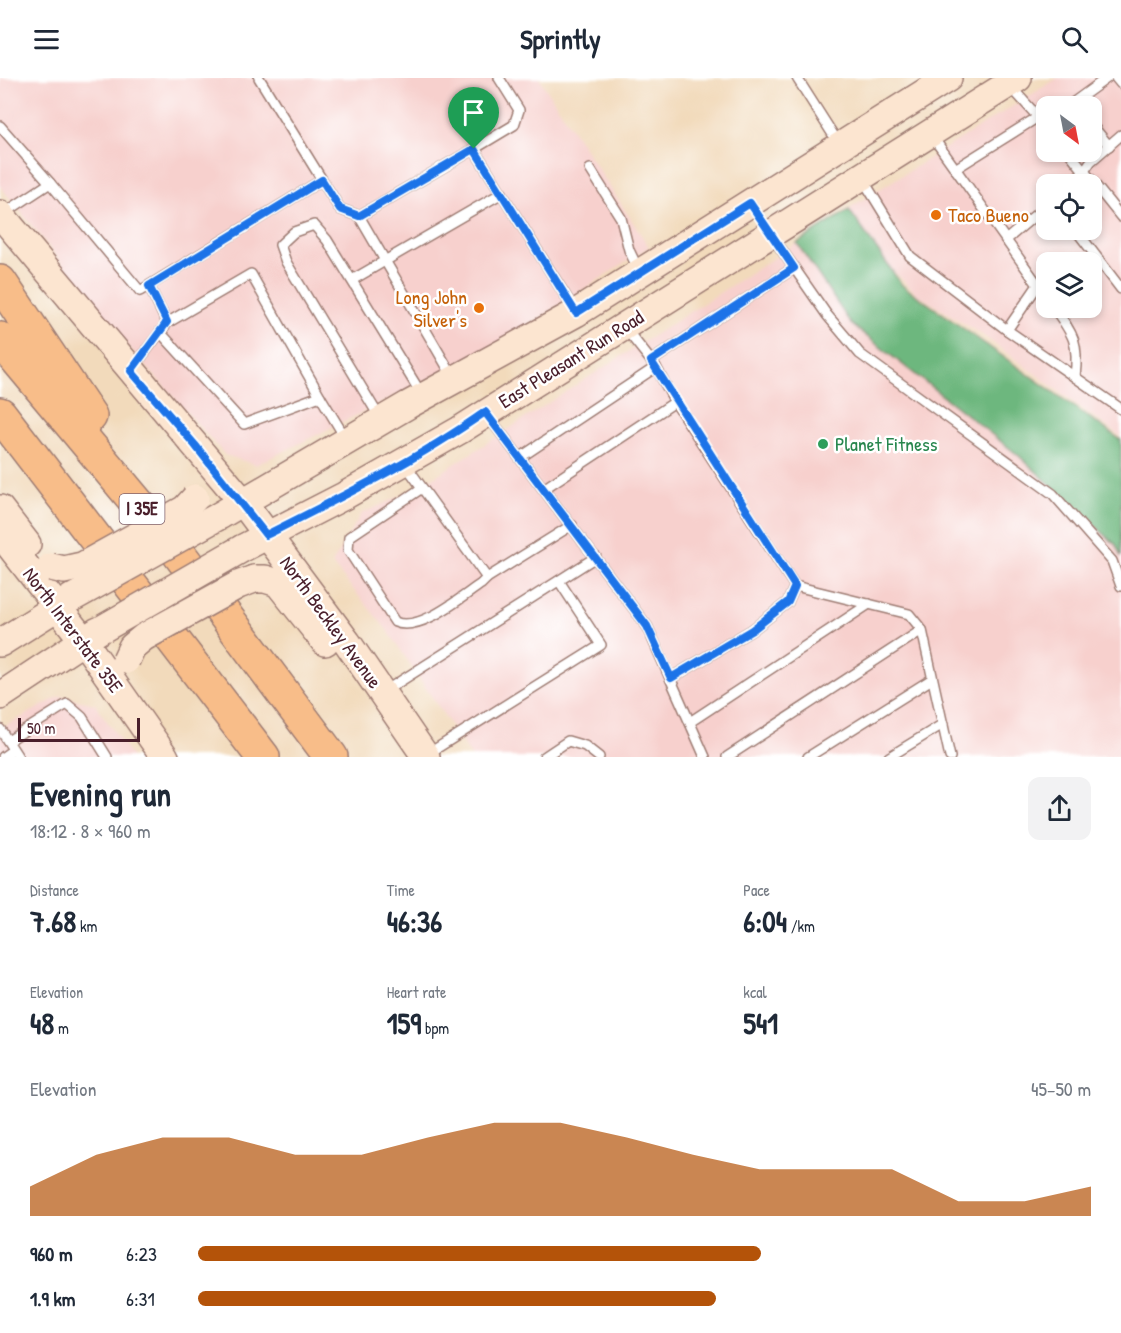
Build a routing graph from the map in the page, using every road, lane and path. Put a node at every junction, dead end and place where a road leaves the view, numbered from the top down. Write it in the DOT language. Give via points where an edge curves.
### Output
graph roads {
  1 [pos="259,78"];
  2 [pos="499,78"];
  3 [pos="797,78"];
  4 [pos="948,78"];
  5 [pos="1107,78"];
  6 [pos="1116,78"];
  7 [pos="1013,81"];
  8 [pos="1121,84"];
  9 [pos="1082,96"];
  10 [pos="1036,114"];
  11 [pos="1036,118"];
  12 [pos="0,126"];
  13 [pos="930,134"];
  14 [pos="1121,135"];
  15 [pos="1102,137"];
  16 [pos="840,146"];
  17 [pos="1109,146"];
  18 [pos="474,149"];
  19 [pos="1077,162"];
  20 [pos="590,169"];
  21 [pos="955,169"];
  22 [pos="1084,171"];
  23 [pos="1081,174"];
  24 [pos="861,177"];
  25 [pos="322,180"];
  26 [pos="51,183"];
  27 [pos="501,193"];
  28 [pos="750,203"];
  29 [pos="0,214"];
  30 [pos="1036,214"];
  31 [pos="359,216"];
  32 [pos="1121,217"];
  33 [pos="770,234"];
  34 [pos="1006,240"];
  35 [pos="1084,240"];
  36 [pos="385,260"];
  37 [pos="794,268"];
  38 [pos="640,273"];
  39 [pos="352,280"];
  40 [pos="0,282"];
  41 [pos="1036,282"];
  42 [pos="149,286"];
  43 [pos="1036,288"];
  44 [pos="1121,289"];
  45 [pos="604,296"];
  46 [pos="576,313"];
  47 [pos="1061,318"];
  48 [pos="167,322"];
  49 [pos="624,326"];
  50 [pos="1007,330"];
  51 [pos="160,332"];
  52 [pos="0,339"];
  53 [pos="654,364"];
  54 [pos="131,371"];
  55 [pos="1075,377"];
  56 [pos="455,380"];
  57 [pos="320,396"];
  58 [pos="423,397"];
  59 [pos="675,402"];
  60 [pos="1121,409"];
  61 [pos="485,412"];
  62 [pos="0,414"];
  63 [pos="382,421"];
  64 [pos="347,441"];
  65 [pos="195,445"];
  66 [pos="521,457"];
  67 [pos="403,462"];
  68 [pos="422,488"];
  69 [pos="545,488"];
  70 [pos="0,509"];
  71 [pos="230,509"];
  72 [pos="572,525"];
  73 [pos="266,535"];
  74 [pos="2,538"];
  75 [pos="596,557"];
  76 [pos="487,578"];
  77 [pos="560,581"];
  78 [pos="795,586"];
  79 [pos="1121,586"];
  80 [pos="66,602"];
  81 [pos="869,604"];
  82 [pos="922,630"];
  83 [pos="93,634"];
  84 [pos="0,643"];
  85 [pos="671,678"];
  86 [pos="932,679"];
  87 [pos="277,684"];
  88 [pos="383,693"];
  89 [pos="0,696"];
  90 [pos="690,722"];
  91 [pos="404,723"];
  92 [pos="943,724"];
  93 [pos="0,729"];
  94 [pos="8,741"];
  95 [pos="160,749"];
  96 [pos="16,754"];
  97 [pos="426,756"];
  98 [pos="3,757"];
  99 [pos="107,757"];
  100 [pos="263,757"];
  101 [pos="331,757"];
  102 [pos="544,757"];
  103 [pos="599,757"];
  104 [pos="705,757"];
  105 [pos="727,757"];
  106 [pos="808,757"];
  107 [pos="889,757"];
  108 [pos="950,757"];
  1 -- 25 [label="lane"];
  2 -- 18 [label="lane" via="519,110 514,125"];
  3 -- 16 [label="lane"];
  4 -- 16 [label="main road, East Pleasant Run Road"];
  5 -- 9 [label="lane"];
  6 -- 8 [label="lane"];
  7 -- 10 [label="lane"];
  7 -- 13 [label="main road, East Pleasant Run Road"];
  11 -- 21 [label="lane"];
  12 -- 26 [label="lane"];
  13 -- 21 [label="lane"];
  13 -- 24 [label="main road, East Pleasant Run Road"];
  14 -- 17 [label="lane"];
  15 -- 17 [label="lane"];
  16 -- 24 [label="main road"];
  16 -- 28 [label="main road, East Pleasant Run Road"];
  17 -- 22 [label="lane"];
  18 -- 27 [label="lane"];
  18 -- 31 [label="lane"];
  19 -- 22 [label="lane"];
  20 -- 38 [label="lane" via="617,209"];
  21 -- 34 [label="lane"];
  22 -- 23 [label="lane"];
  22 -- 32 [label="lane"];
  24 -- 33 [label="main road, East Pleasant Run Road"];
  24 -- 50 [label="lane" via="910,256"];
  25 -- 31 [label="lane" via="340,209"];
  25 -- 42 [label="lane"];
  26 -- 29 [label="lane"];
  26 -- 42 [label="lane" via="140,291"];
  27 -- 36 [label="lane"];
  27 -- 46 [label="lane"];
  28 -- 33 [label="main road"];
  28 -- 38 [label="main road, East Pleasant Run Road"];
  29 -- 54 [label="main road, North Beckley Avenue"];
  30 -- 34 [label="lane"];
  31 -- 36 [label="lane"];
  33 -- 37 [label="lane"];
  33 -- 49 [label="main road, East Pleasant Run Road"];
  34 -- 41 [label="lane"];
  35 -- 44 [label="lane"];
  36 -- 39 [label="lane"];
  36 -- 56 [label="lane"];
  37 -- 53 [label="lane"];
  37 -- 79 [label="lane" via="860,354 1053,494 1112,561"];
  38 -- 45 [label="main road, East Pleasant Run Road"];
  39 -- 58 [label="lane"];
  39 -- 63 [label="lane" via="314,225 294,232 280,245 286,262"];
  40 -- 87 [label="highway" via="106,440 250,620"];
  42 -- 48 [label="lane"];
  43 -- 50 [label="lane"];
  45 -- 46 [label="main road, East Pleasant Run Road"];
  45 -- 49 [label="main road"];
  46 -- 56 [label="main road, East Pleasant Run Road"];
  47 -- 55 [label="lane" via="1078,352"];
  48 -- 51 [label="lane"];
  48 -- 57 [label="lane" via="251,274"];
  49 -- 53 [label="lane"];
  49 -- 61 [label="main road, East Pleasant Run Road"];
  50 -- 55 [label="lane"];
  51 -- 54 [label="lane"];
  51 -- 57 [label="lane" via="244,424"];
  52 -- 87 [label="highway, I 35E" via="174,547"];
  53 -- 59 [label="lane"];
  53 -- 66 [label="lane"];
  54 -- 65 [label="main road, North Beckley Avenue"];
  55 -- 60 [label="lane"];
  56 -- 58 [label="main road, East Pleasant Run Road"];
  57 -- 64 [label="lane"];
  58 -- 63 [label="main road, East Pleasant Run Road"];
  59 -- 69 [label="lane"];
  59 -- 78 [label="lane"];
  61 -- 66 [label="lane"];
  61 -- 67 [label="main road, East Pleasant Run Road"];
  62 -- 100 [label="highway, I 35E"];
  63 -- 64 [label="main road, East Pleasant Run Road"];
  64 -- 71 [label="main road, East Pleasant Run Road"];
  65 -- 70 [label="main road, bridge" via="200,486 185,509 82,566 64,570 51,567"];
  65 -- 71 [label="main road, North Beckley Avenue"];
  66 -- 69 [label="lane"];
  67 -- 68 [label="lane"];
  67 -- 73 [label="main road, East Pleasant Run Road"];
  68 -- 76 [label="lane"];
  68 -- 76 [label="lane" via="349,537 348,550 395,622 403,626 419,623"];
  69 -- 72 [label="lane"];
  71 -- 73 [label="main road, North Beckley Avenue"];
  71 -- 80 [label="main road, East Pleasant Run Road, bridge"];
  72 -- 75 [label="lane"];
  72 -- 76 [label="lane"];
  73 -- 83 [label="main road, East Pleasant Run Road, bridge"];
  73 -- 88 [label="main road, North Beckley Avenue"];
  74 -- 80 [label="main road, North Interstate 35E"];
  75 -- 77 [label="lane"];
  75 -- 85 [label="lane" via="647,626"];
  77 -- 88 [label="lane"];
  77 -- 97 [label="lane" via="601,645"];
  78 -- 81 [label="lane"];
  78 -- 85 [label="lane" via="788,602 752,630"];
  80 -- 83 [label="main road, North Interstate 35E"];
  80 -- 84 [label="main road, East Pleasant Run Road"];
  81 -- 82 [label="lane" via="909,614"];
  81 -- 90 [label="lane"];
  82 -- 86 [label="lane"];
  82 -- 105 [label="lane"];
  83 -- 89 [label="main road, East Pleasant Run Road"];
  83 -- 95 [label="main road, North Interstate 35E"];
  85 -- 90 [label="lane"];
  86 -- 92 [label="lane"];
  86 -- 106 [label="lane"];
  87 -- 101 [label="highway, I 35E"];
  88 -- 91 [label="main road, North Beckley Avenue"];
  90 -- 104 [label="lane"];
  91 -- 95 [label="main road, bridge" via="376,706 278,583 254,579 132,647 124,677"];
  91 -- 97 [label="main road, North Beckley Avenue"];
  92 -- 107 [label="lane"];
  92 -- 108 [label="lane"];
  93 -- 94 [label="lane"];
  94 -- 96 [label="lane"];
  94 -- 99 [label="lane" via="67,704 82,717"];
  96 -- 98 [label="lane"];
  102 -- 103 [label="lane" via="568,741 585,746"];
}
